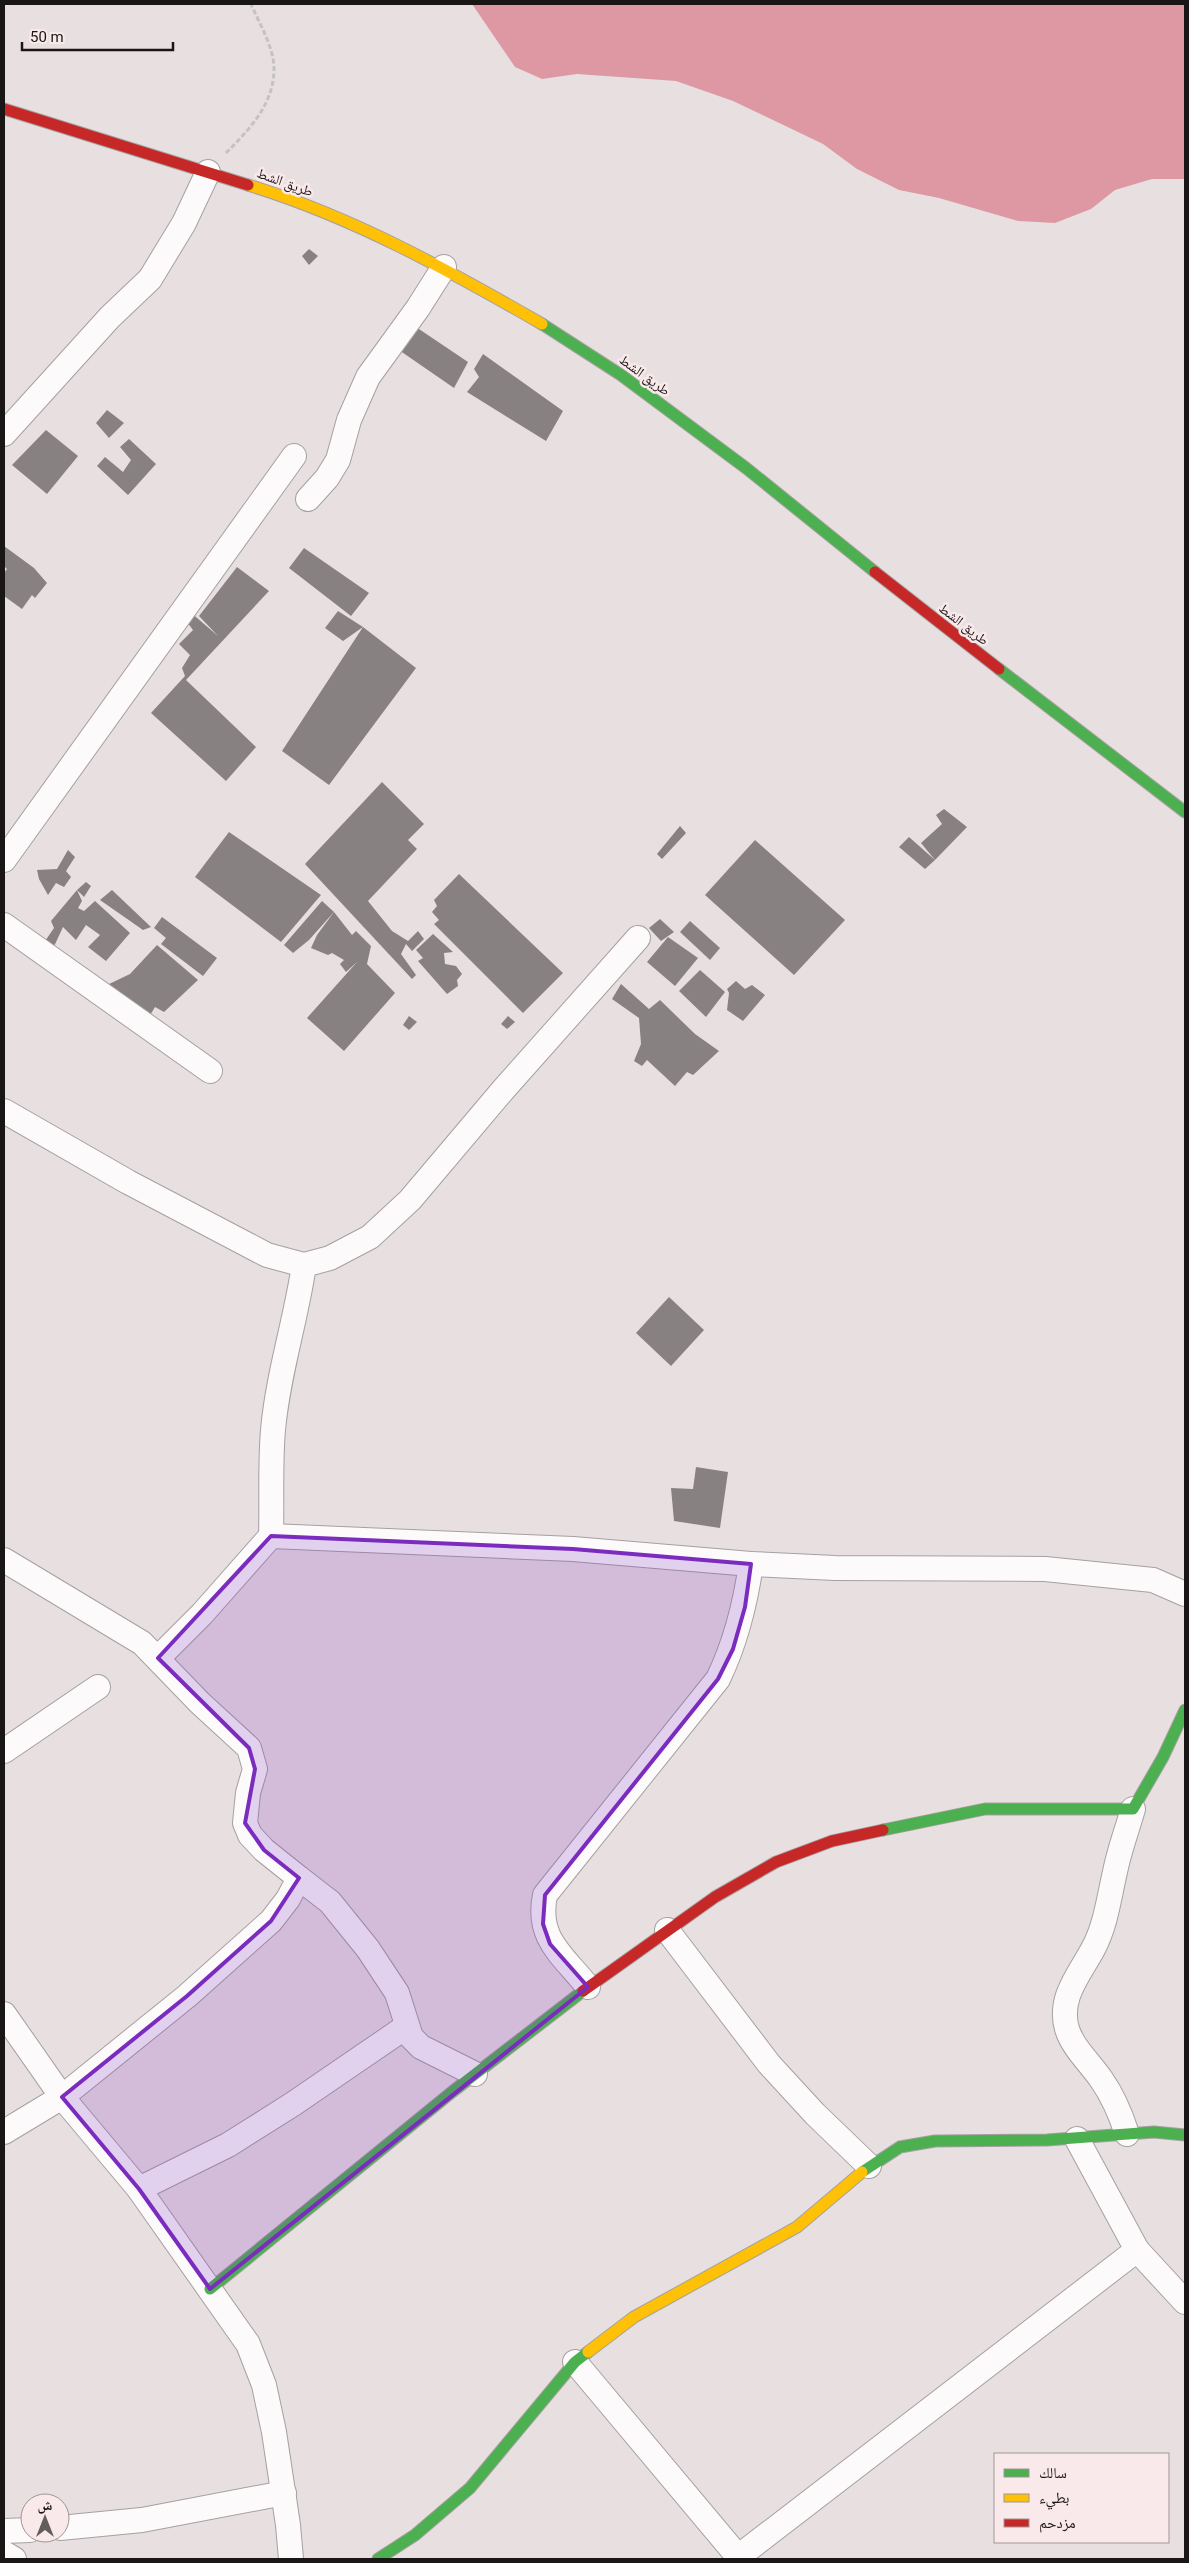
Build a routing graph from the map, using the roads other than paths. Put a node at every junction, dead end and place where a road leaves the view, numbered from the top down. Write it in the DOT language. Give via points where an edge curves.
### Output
graph roads {
  1 [pos="4,109"];
  2 [pos="208,172"];
  3 [pos="444,267"];
  4 [pos="4,434"];
  5 [pos="294,456"];
  6 [pos="308,499"];
  7 [pos="1185,812"];
  8 [pos="4,860"];
  9 [pos="4,926"];
  10 [pos="638,938"];
  11 [pos="210,1071"];
  12 [pos="4,1111"];
  13 [pos="304,1265"];
  14 [pos="271,1536"];
  15 [pos="4,1560"];
  16 [pos="751,1564"];
  17 [pos="1185,1594"];
  18 [pos="158,1658"];
  19 [pos="98,1687"];
  20 [pos="1185,1710"];
  21 [pos="4,1751"];
  22 [pos="1133,1810"];
  23 [pos="299,1878"];
  24 [pos="667,1930"];
  25 [pos="588,1987"];
  26 [pos="4,2014"];
  27 [pos="406,2026"];
  28 [pos="476,2074"];
  29 [pos="62,2097"];
  30 [pos="4,2132"];
  31 [pos="1127,2134"];
  32 [pos="1185,2135"];
  33 [pos="1077,2138"];
  34 [pos="869,2166"];
  35 [pos="139,2189"];
  36 [pos="1137,2250"];
  37 [pos="210,2289"];
  38 [pos="1185,2299"];
  39 [pos="575,2362"];
  40 [pos="284,2493"];
  41 [pos="70,2527"];
  42 [pos="20,2530"];
  43 [pos="4,2531"];
  44 [pos="4,2553"];
  45 [pos="739,2558"];
  46 [pos="14,2559"];
  47 [pos="291,2559"];
  48 [pos="378,2559"];
  1 -- 2 [label="street, طريق الشط"];
  2 -- 3 [label="street, طريق الشط" via="279,194"];
  2 -- 4 [label="street" via="184,223 150,280 110,317"];
  3 -- 6 [label="street" via="368,377 349,420 338,460"];
  3 -- 7 [label="street, طريق الشط" via="551,329 621,375 746,468 934,620"];
  5 -- 8 [label="street"];
  9 -- 11 [label="street"];
  10 -- 13 [label="street" via="410,1200 352,1249"];
  12 -- 13 [label="street" via="237,1240 267,1255"];
  13 -- 14 [label="street" via="279,1384 273,1430"];
  14 -- 16 [label="street" via="573,1549"];
  14 -- 18 [label="street"];
  15 -- 18 [label="street" via="124,1632"];
  16 -- 17 [label="street" via="835,1568 1045,1569 1153,1580"];
  16 -- 25 [label="street" via="745,1607 733,1649 718,1679 545,1895 543,1924 550,1944"];
  18 -- 23 [label="street" via="249,1748 255,1769 245,1822 250,1835 264,1850"];
  19 -- 21 [label="street"];
  20 -- 22 [label="street"];
  22 -- 24 [label="street" via="985,1809 832,1841 776,1862 715,1897"];
  22 -- 31 [label="street" via="1103,1924 1066,1997 1063,2012 1068,2031 1102,2079"];
  23 -- 27 [label="street" via="330,1902 368,1949 397,1993"];
  23 -- 29 [label="street" via="272,1921 188,1996"];
  24 -- 25 [label="street"];
  24 -- 34 [label="street" via="769,2064 814,2114"];
  25 -- 28 [label="street"];
  26 -- 29 [label="street"];
  27 -- 28 [label="street" via="421,2047"];
  27 -- 35 [label="street" via="228,2145"];
  28 -- 37 [label="street"];
  29 -- 30 [label="street"];
  29 -- 35 [label="street"];
  31 -- 32 [label="street"];
  31 -- 33 [label="street"];
  33 -- 34 [label="street" via="935,2141 900,2147"];
  33 -- 36 [label="street"];
  34 -- 39 [label="street" via="797,2227 634,2318"];
  35 -- 37 [label="street"];
  36 -- 38 [label="street"];
  36 -- 45 [label="street"];
  37 -- 40 [label="street" via="248,2344 264,2385"];
  39 -- 45 [label="street"];
  39 -- 48 [label="street" via="470,2488 415,2534"];
  40 -- 41 [label="street" via="142,2520"];
  40 -- 47 [label="street"];
  42 -- 43 [label="street"];
  44 -- 46 [label="street"];
}
